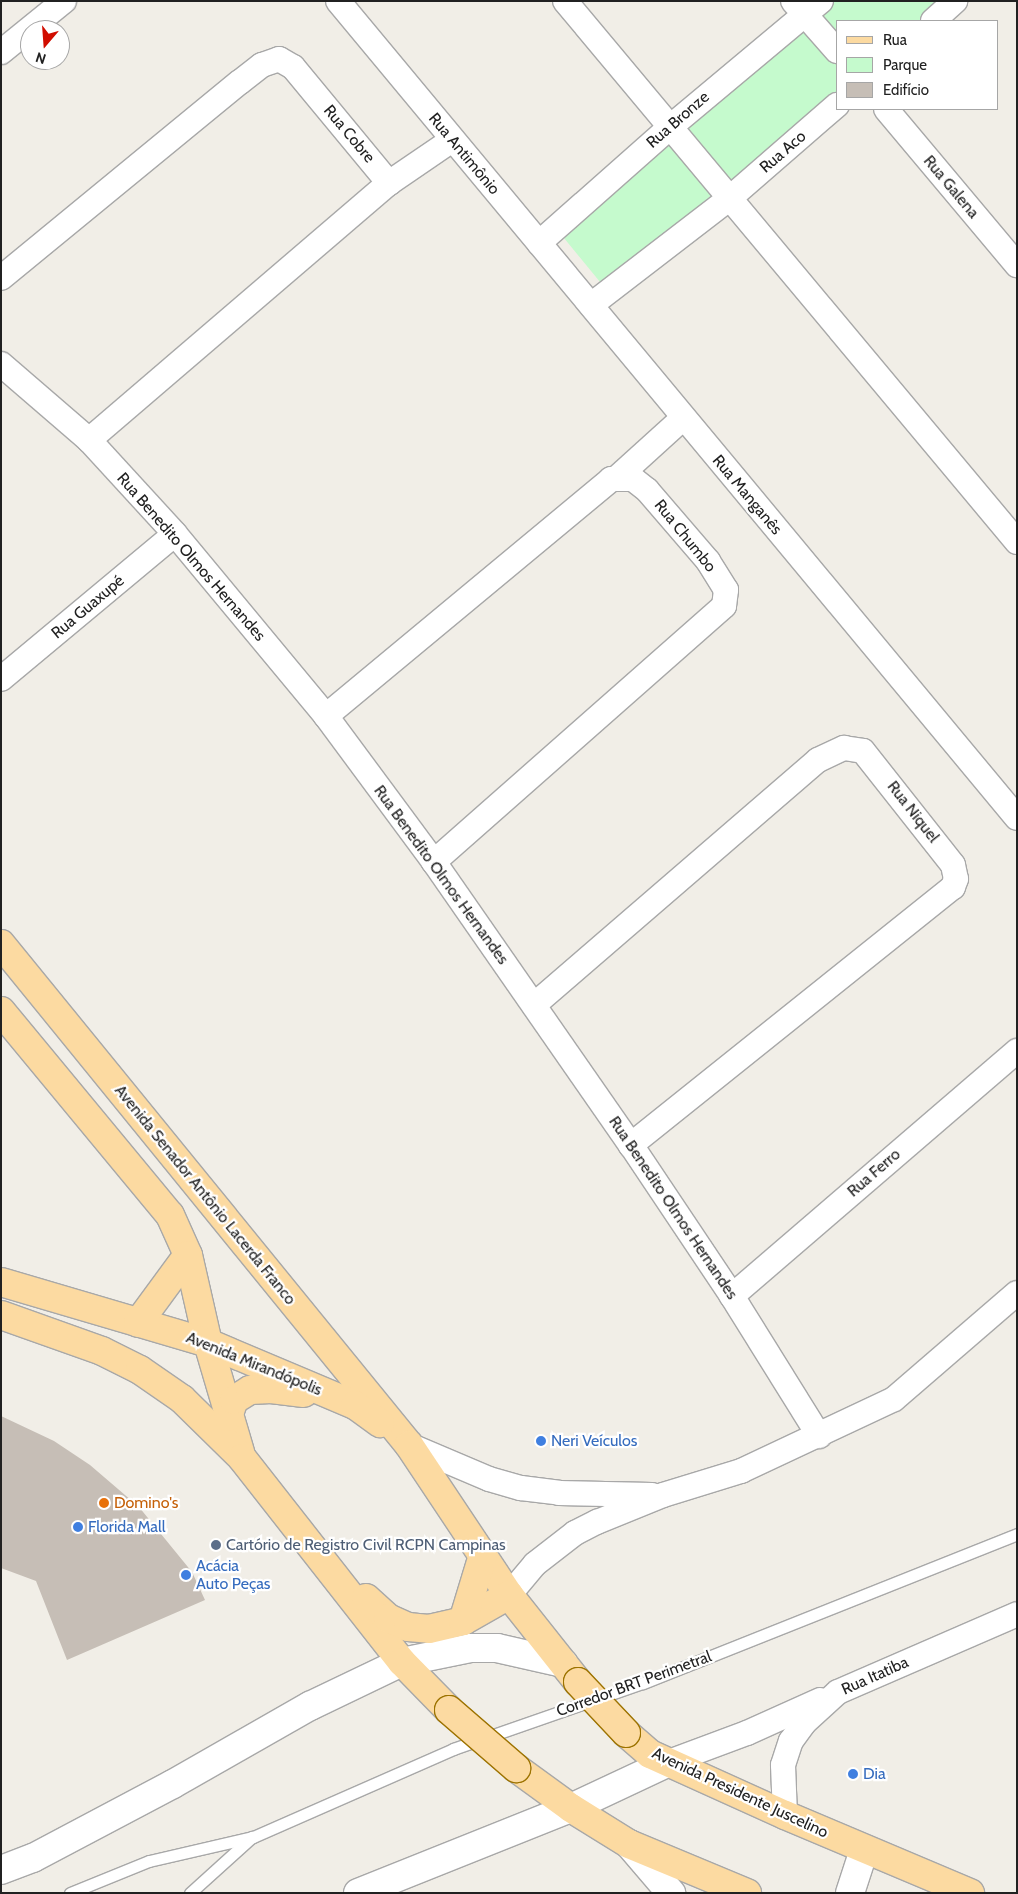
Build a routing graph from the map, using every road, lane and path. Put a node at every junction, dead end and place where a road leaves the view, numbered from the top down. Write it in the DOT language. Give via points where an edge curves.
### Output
graph roads {
  1 [pos="64,1"];
  2 [pos="338,1"];
  3 [pos="565,1"];
  4 [pos="956,1"];
  5 [pos="806,6"];
  6 [pos="934,20"];
  7 [pos="836,51"];
  8 [pos="1,52"];
  9 [pos="836,106"];
  10 [pos="887,110"];
  11 [pos="669,128"];
  12 [pos="452,140"];
  13 [pos="389,183"];
  14 [pos="730,198"];
  15 [pos="538,243"];
  16 [pos="1017,265"];
  17 [pos="1,278"];
  18 [pos="591,305"];
  19 [pos="1,364"];
  20 [pos="683,418"];
  21 [pos="90,440"];
  22 [pos="618,477"];
  23 [pos="175,534"];
  24 [pos="1017,542"];
  25 [pos="1,679"];
  26 [pos="326,716"];
  27 [pos="1017,818"];
  28 [pos="434,862"];
  29 [pos="1,944"];
  30 [pos="534,1005"];
  31 [pos="1,1012"];
  32 [pos="1017,1051"];
  33 [pos="631,1145"];
  34 [pos="188,1255"];
  35 [pos="1,1282"];
  36 [pos="1017,1293"];
  37 [pos="732,1296"];
  38 [pos="1,1315"];
  39 [pos="138,1322"];
  40 [pos="208,1342"];
  41 [pos="354,1404"];
  42 [pos="228,1417"];
  43 [pos="819,1436"];
  44 [pos="409,1445"];
  45 [pos="242,1458"];
  46 [pos="663,1495"];
  47 [pos="1017,1534"];
  48 [pos="483,1555"];
  49 [pos="329,1565"];
  50 [pos="509,1595"];
  51 [pos="1017,1614"];
  52 [pos="462,1621"];
  53 [pos="402,1662"];
  54 [pos="571,1672"];
  55 [pos="838,1692"];
  56 [pos="669,1762"];
  57 [pos="571,1808"];
  58 [pos="785,1815"];
  59 [pos="252,1837"];
  60 [pos="629,1844"];
  61 [pos="864,1850"];
  62 [pos="1,1870"];
  63 [pos="70,1893"];
  64 [pos="190,1893"];
  65 [pos="358,1893"];
  66 [pos="671,1893"];
  67 [pos="747,1893"];
  68 [pos="850,1893"];
  69 [pos="970,1893"];
  1 -- 8 [label="street"];
  2 -- 12 [label="street, Rua Antimônio"];
  3 -- 11 [label="street"];
  4 -- 6 [label="street"];
  5 -- 7 [label="street"];
  5 -- 11 [label="street, Rua Bronze"];
  9 -- 14 [label="street, Rua Aco"];
  10 -- 16 [label="street, Rua Galena"];
  11 -- 14 [label="street"];
  11 -- 15 [label="street, Rua Bronze"];
  12 -- 13 [label="street"];
  12 -- 15 [label="street, Rua Antimônio"];
  13 -- 17 [label="street, Rua Cobre" via="293,67 279,59 262,64"];
  13 -- 21 [label="street"];
  14 -- 18 [label="street"];
  14 -- 24 [label="street"];
  15 -- 18 [label="street, Rua Antimônio"];
  18 -- 20 [label="street, Rua Manganês"];
  19 -- 21 [label="street, Rua Benedito Olmos Hernandes"];
  20 -- 22 [label="street"];
  20 -- 27 [label="street, Rua Manganês"];
  21 -- 23 [label="street, Rua Benedito Olmos Hernandes"];
  22 -- 26 [label="street" via="611,479"];
  22 -- 28 [label="street, Rua Chumbo" via="633,479 647,490 708,561 726,590 724,606"];
  23 -- 25 [label="street, Rua Guaxupé"];
  23 -- 26 [label="street, Rua Benedito Olmos Hernandes"];
  26 -- 28 [label="street, Rua Benedito Olmos Hernandes"];
  28 -- 30 [label="street, Rua Benedito Olmos Hernandes"];
  29 -- 44 [label="main road, Avenida Senador Antônio Lacerda Franco"];
  30 -- 33 [label="street, Rua Benedito Olmos Hernandes"];
  30 -- 33 [label="street, Rua Niquel" via="818,760 844,748 863,751 953,864 956,879 953,887"];
  31 -- 34 [label="main road" via="152,1190 170,1215"];
  32 -- 37 [label="street, Rua Ferro"];
  33 -- 37 [label="street, Rua Benedito Olmos Hernandes"];
  34 -- 39 [label="main road"];
  34 -- 40 [label="main road"];
  35 -- 39 [label="main road, Avenida Mirandópolis"];
  36 -- 43 [label="street" via="894,1398"];
  37 -- 43 [label="street, Rua Benedito Olmos Hernandes"];
  38 -- 45 [label="main road" via="72,1338 140,1370 182,1399"];
  39 -- 40 [label="main road, Avenida Mirandópolis"];
  40 -- 41 [label="main road, Avenida Mirandópolis"];
  40 -- 42 [label="main road"];
  41 -- 42 [label="main road" via="271,1388 250,1390 234,1400"];
  41 -- 44 [label="main road, Avenida Mirandópolis"];
  42 -- 45 [label="main road"];
  43 -- 46 [label="street" via="741,1471"];
  44 -- 46 [label="street" via="520,1488 559,1494"];
  44 -- 48 [label="main road, Avenida Presidente Juscelino"];
  45 -- 49 [label="main road"];
  46 -- 50 [label="street" via="575,1533 536,1564"];
  47 -- 59 [label="lane, Corredor BRT Perimetral" via="643,1683 453,1749"];
  48 -- 50 [label="main road, Avenida Presidente Juscelino"];
  48 -- 52 [label="main road"];
  49 -- 52 [label="main road" via="388,1618 408,1627 443,1628"];
  49 -- 53 [label="main road"];
  50 -- 52 [label="main road"];
  50 -- 54 [label="main road, Avenida Presidente Juscelino"];
  51 -- 55 [label="street, Rua Itatiba"];
  53 -- 54 [label="street" via="471,1648 497,1648"];
  53 -- 57 [label="main road, bridge" via="449,1710 516,1768"];
  53 -- 62 [label="street" via="310,1706 33,1858"];
  54 -- 56 [label="main road, Avenida Presidente Juscelino, bridge" via="626,1733 650,1754"];
  55 -- 56 [label="street" via="747,1733"];
  55 -- 58 [label="street, Rua Itatiba" via="804,1723 791,1741 783,1764"];
  56 -- 57 [label="street"];
  56 -- 58 [label="main road, Avenida Presidente Juscelino"];
  57 -- 60 [label="main road"];
  57 -- 65 [label="street"];
  58 -- 61 [label="main road, Avenida Presidente Juscelino"];
  59 -- 63 [label="lane, Corredor BRT Perimetral" via="149,1861"];
  59 -- 64 [label="lane, Corredor BRT Perimetral"];
  60 -- 66 [label="street"];
  60 -- 67 [label="main road"];
  61 -- 68 [label="street"];
  61 -- 69 [label="main road, Avenida Presidente Juscelino"];
}
